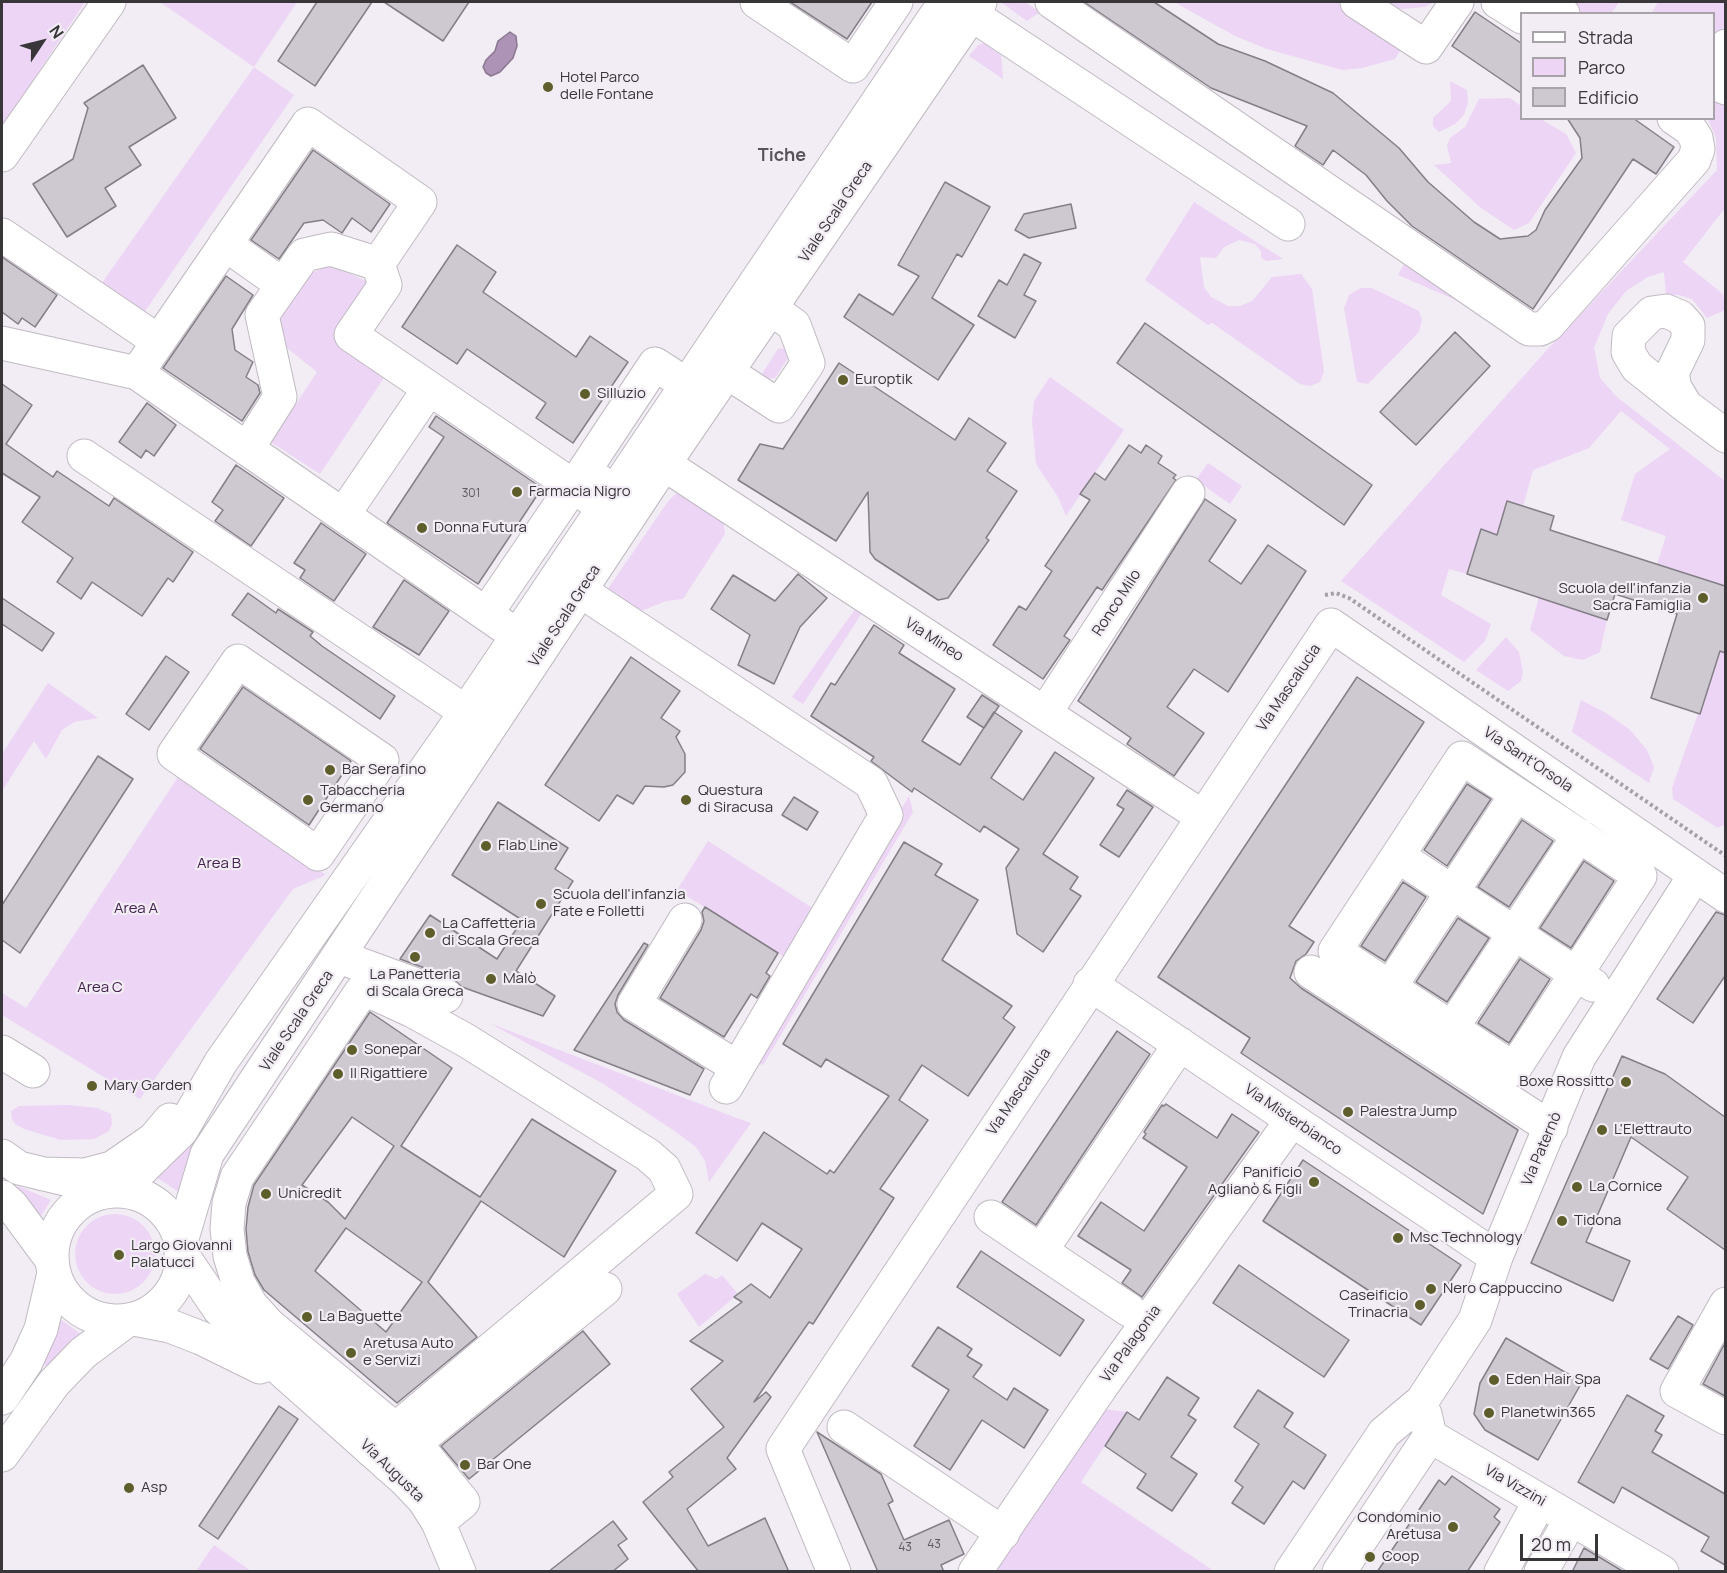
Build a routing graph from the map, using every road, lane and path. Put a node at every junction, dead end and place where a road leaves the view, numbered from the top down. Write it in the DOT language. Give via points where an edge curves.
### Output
graph roads {
  1 [pos="109,2"];
  2 [pos="757,2"];
  3 [pos="896,2"];
  4 [pos="1052,2"];
  5 [pos="1357,2"];
  6 [pos="1457,2"];
  7 [pos="1498,2"];
  8 [pos="1545,2"];
  9 [pos="965,6"];
  10 [pos="1560,12"];
  11 [pos="1520,16"];
  12 [pos="1725,46"];
  13 [pos="1715,59"];
  14 [pos="1677,120"];
  15 [pos="2,155"];
  16 [pos="1288,224"];
  17 [pos="2,235"];
  18 [pos="225,244"];
  19 [pos="378,264"];
  20 [pos="283,285"];
  21 [pos="770,308"];
  22 [pos="158,341"];
  23 [pos="2,343"];
  24 [pos="727,372"];
  25 [pos="137,373"];
  26 [pos="429,389"];
  27 [pos="1686,406"];
  28 [pos="1725,436"];
  29 [pos="247,449"];
  30 [pos="84,456"];
  31 [pos="664,464"];
  32 [pos="573,486"];
  33 [pos="1188,493"];
  34 [pos="609,500"];
  35 [pos="343,515"];
  36 [pos="570,584"];
  37 [pos="486,614"];
  38 [pos="1331,625"];
  39 [pos="518,636"];
  40 [pos="466,712"];
  41 [pos="1045,713"];
  42 [pos="358,795"];
  43 [pos="1516,795"];
  44 [pos="1203,816"];
  45 [pos="392,818"];
  46 [pos="1578,835"];
  47 [pos="1398,856"];
  48 [pos="1715,883"];
  49 [pos="1452,892"];
  50 [pos="685,920"];
  51 [pos="1514,933"];
  52 [pos="340,957"];
  53 [pos="1311,972"];
  54 [pos="1576,974"];
  55 [pos="1090,984"];
  56 [pos="1390,987"];
  57 [pos="446,996"];
  58 [pos="1614,999"];
  59 [pos="1452,1028"];
  60 [pos="292,1029"];
  61 [pos="1180,1044"];
  62 [pos="323,1049"];
  63 [pos="2,1052"];
  64 [pos="221,1062"];
  65 [pos="33,1071"];
  66 [pos="1292,1120"];
  67 [pos="1551,1128"];
  68 [pos="2,1156"];
  69 [pos="43,1173"];
  70 [pos="108,1192"];
  71 [pos="2,1197"];
  72 [pos="991,1217"];
  73 [pos="181,1249"];
  74 [pos="1041,1251"];
  75 [pos="1496,1257"];
  76 [pos="53,1267"];
  77 [pos="605,1289"];
  78 [pos="1725,1304"];
  79 [pos="1129,1310"];
  80 [pos="130,1320"];
  81 [pos="260,1335"];
  82 [pos="301,1389"];
  83 [pos="2,1398"];
  84 [pos="1422,1401"];
  85 [pos="1725,1418"];
  86 [pos="844,1427"];
  87 [pos="1430,1436"];
  88 [pos="392,1447"];
  89 [pos="2,1455"];
  90 [pos="1540,1501"];
  91 [pos="1571,1519"];
  92 [pos="1003,1533"];
  93 [pos="459,1572"];
  94 [pos="834,1572"];
  95 [pos="975,1572"];
  96 [pos="1291,1572"];
  97 [pos="1339,1572"];
  98 [pos="1501,1572"];
  99 [pos="1541,1572"];
  100 [pos="1662,1572"];
  1 -- 15 [label="street"];
  2 -- 3 [label="street" via="854,66"];
  4 -- 14 [label="street" via="1529,329 1548,325 1694,160 1696,138"];
  5 -- 6 [label="street" via="1426,47"];
  7 -- 11 [label="street"];
  8 -- 10 [label="street"];
  9 -- 16 [label="street"];
  9 -- 21 [label="street, Viale Scala Greca"];
  9 -- 34 [label="street, Viale Scala Greca" via="687,385"];
  12 -- 13 [label="street"];
  17 -- 22 [label="street"];
  18 -- 19 [label="street" via="308,124 420,202"];
  18 -- 20 [label="street"];
  18 -- 22 [label="street"];
  19 -- 20 [label="street" via="331,249 304,255"];
  19 -- 26 [label="street" via="386,285 351,335"];
  20 -- 29 [label="street" via="262,315 280,397"];
  21 -- 24 [label="street, Viale Scala Greca"];
  21 -- 24 [label="street" via="794,325 808,363 785,398 779,406"];
  22 -- 25 [label="street"];
  23 -- 25 [label="street"];
  24 -- 31 [label="street, Viale Scala Greca"];
  25 -- 29 [label="street"];
  26 -- 32 [label="street"];
  26 -- 35 [label="street"];
  27 -- 28 [label="street"];
  29 -- 35 [label="street"];
  30 -- 40 [label="street"];
  31 -- 36 [label="street, Viale Scala Greca"];
  31 -- 41 [label="street, Via Mineo"];
  32 -- 34 [label="street"];
  32 -- 37 [label="street"];
  33 -- 41 [label="street, Ronco Milo"];
  34 -- 36 [label="street, Viale Scala Greca"];
  35 -- 37 [label="street"];
  36 -- 39 [label="street, Viale Scala Greca"];
  36 -- 50 [label="street" via="871,783 886,815 731,1077 634,1004"];
  36 -- 52 [label="street, Viale Scala Greca"];
  37 -- 39 [label="street"];
  38 -- 44 [label="street, Via Mascalucia"];
  38 -- 48 [label="street, Via Sant'Orsola"];
  39 -- 40 [label="street, Viale Scala Greca"];
  40 -- 45 [label="street, Viale Scala Greca"];
  41 -- 44 [label="street, Via Mineo"];
  42 -- 42 [label="street" via="382,760 238,661 174,754 318,854"];
  42 -- 45 [label="street"];
  43 -- 46 [label="street"];
  43 -- 47 [label="street" via="1462,758"];
  43 -- 49 [label="street"];
  44 -- 55 [label="street, Via Mascalucia"];
  45 -- 64 [label="street, Viale Scala Greca"];
  46 -- 51 [label="street"];
  46 -- 54 [label="street" via="1640,876"];
  47 -- 49 [label="street"];
  47 -- 56 [label="street" via="1335,951"];
  48 -- 58 [label="street, Via Paternò"];
  49 -- 51 [label="street"];
  49 -- 56 [label="street"];
  51 -- 54 [label="street"];
  51 -- 59 [label="street"];
  52 -- 57 [label="street"];
  52 -- 60 [label="street, Viale Scala Greca"];
  53 -- 67 [label="street"];
  54 -- 58 [label="street"];
  54 -- 59 [label="street" via="1514,1069"];
  55 -- 61 [label="street, Via Misterbianco"];
  55 -- 94 [label="street, Via Mascalucia" via="783,1449"];
  56 -- 59 [label="street"];
  58 -- 67 [label="street, Via Paternò" via="1579,1057"];
  60 -- 62 [label="street"];
  60 -- 73 [label="street, Viale Scala Greca" via="207,1154"];
  61 -- 66 [label="street, Via Misterbianco"];
  61 -- 74 [label="street"];
  62 -- 81 [label="street" via="237,1177 230,1203 230,1256"];
  62 -- 88 [label="street" via="362,992 376,994 466,1041 648,1155 664,1169 676,1194 566,1286"];
  63 -- 65 [label="street"];
  64 -- 69 [label="street" via="154,1139 112,1168 85,1175"];
  64 -- 70 [label="street, Viale Scala Greca" via="181,1131 140,1171"];
  66 -- 75 [label="street, Via Misterbianco"];
  66 -- 92 [label="street, Via Palagonia" via="1101,1387"];
  67 -- 75 [label="street, Via Paternò"];
  68 -- 69 [label="street" via="19,1168"];
  69 -- 70 [label="street"];
  70 -- 73 [label="street" via="144,1197 156,1206 176,1230"];
  70 -- 76 [label="street" via="91,1197 69,1212 56,1234"];
  71 -- 76 [label="street"];
  72 -- 74 [label="street"];
  73 -- 80 [label="street" via="181,1268 169,1294 153,1310"];
  73 -- 81 [label="street" via="219,1309"];
  74 -- 79 [label="street"];
  75 -- 84 [label="street, Via Paternò" via="1475,1320"];
  76 -- 80 [label="street" via="69,1301 81,1310 103,1319"];
  76 -- 83 [label="street" via="41,1329 26,1362"];
  77 -- 88 [label="street"];
  78 -- 85 [label="street" via="1677,1391"];
  80 -- 82 [label="street" via="170,1326 221,1346"];
  80 -- 89 [label="street" via="83,1353 54,1383"];
  81 -- 82 [label="street"];
  81 -- 88 [label="street"];
  82 -- 88 [label="street, Via Augusta"];
  84 -- 87 [label="street"];
  84 -- 96 [label="street, Via Paternò" via="1384,1433"];
  86 -- 92 [label="street"];
  87 -- 90 [label="street, Via Vizzini"];
  87 -- 97 [label="street"];
  88 -- 93 [label="street, Via Augusta" via="438,1522"];
  90 -- 91 [label="street, Via Vizzini"];
  90 -- 98 [label="street"];
  91 -- 99 [label="street"];
  91 -- 100 [label="street, Via Vizzini"];
  92 -- 95 [label="street, Via Palagonia"];
}
